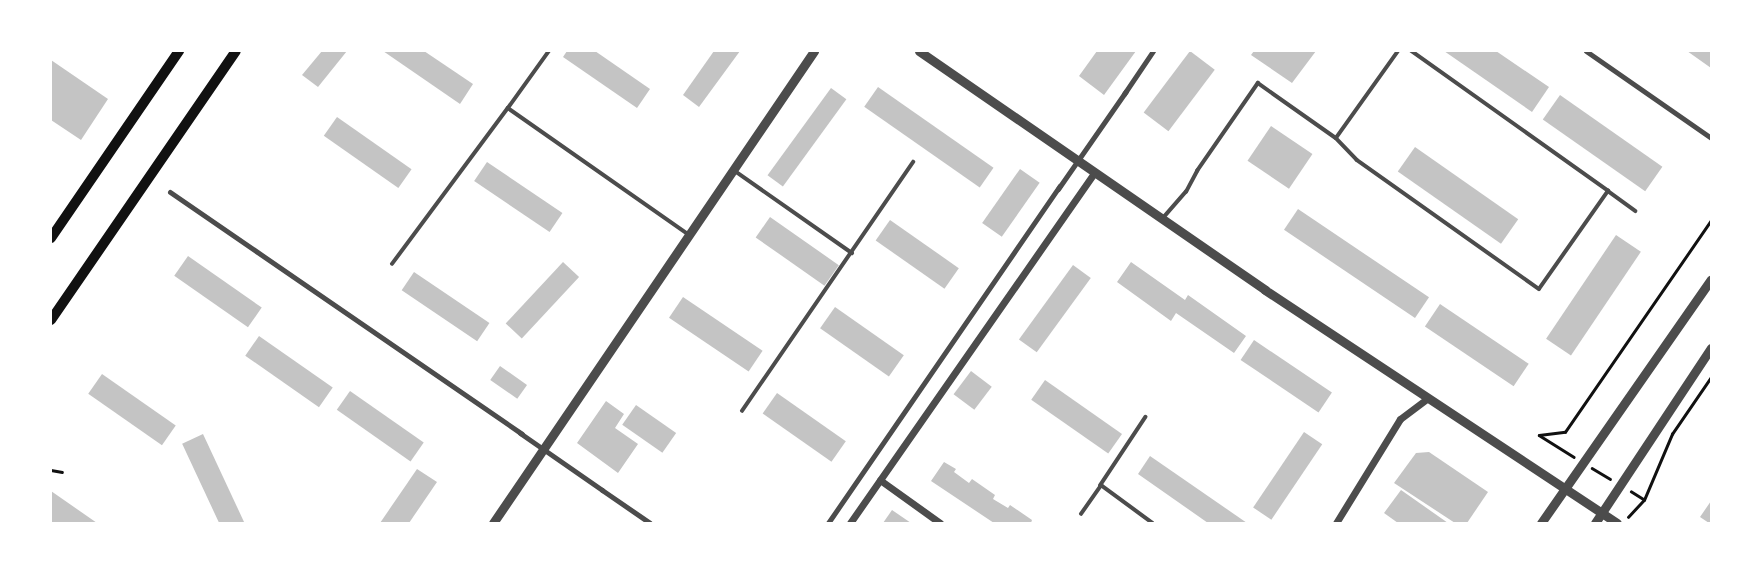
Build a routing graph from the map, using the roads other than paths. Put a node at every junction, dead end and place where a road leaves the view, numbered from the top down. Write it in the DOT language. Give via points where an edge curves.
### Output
graph roads {
  1 [pos="236,51"];
  2 [pos="549,51"];
  3 [pos="814,51"];
  4 [pos="919,51"];
  5 [pos="1153,51"];
  6 [pos="1398,51"];
  7 [pos="1411,51"];
  8 [pos="1586,51"];
  9 [pos="176,52"];
  10 [pos="1126,91"];
  11 [pos="508,108"];
  12 [pos="1101,133"];
  13 [pos="1336,138"];
  14 [pos="1711,138"];
  15 [pos="913,162"];
  16 [pos="735,171"];
  17 [pos="1094,173"];
  18 [pos="1060,186"];
  19 [pos="1608,191"];
  20 [pos="170,192"];
  21 [pos="1636,211"];
  22 [pos="1162,219"];
  23 [pos="1029,232"];
  24 [pos="690,235"];
  25 [pos="51,238"];
  26 [pos="852,253"];
  27 [pos="392,264"];
  28 [pos="1711,279"];
  29 [pos="51,320"];
  30 [pos="1711,348"];
  31 [pos="463,393"];
  32 [pos="1428,398"];
  33 [pos="742,411"];
  34 [pos="1146,417"];
  35 [pos="522,434"];
  36 [pos="561,464"];
  37 [pos="880,480"];
  38 [pos="1101,485"];
  39 [pos="1565,488"];
  40 [pos="602,490"];
  41 [pos="1603,513"];
  42 [pos="1081,514"];
  43 [pos="493,523"];
  44 [pos="650,523"];
  45 [pos="828,523"];
  46 [pos="850,523"];
  47 [pos="940,523"];
  48 [pos="1153,523"];
  49 [pos="1336,523"];
  50 [pos="1541,523"];
  51 [pos="1595,523"];
  52 [pos="1619,523"];
  1 -- 29 [label="main road"];
  2 -- 11 [label="lane"];
  3 -- 16 [label="street"];
  4 -- 17 [label="street"];
  5 -- 10 [label="street"];
  6 -- 13 [label="lane"];
  7 -- 19 [label="lane"];
  8 -- 14 [label="street"];
  9 -- 25 [label="main road"];
  10 -- 12 [label="street"];
  10 -- 23 [label="street"];
  11 -- 24 [label="lane"];
  11 -- 27 [label="lane"];
  13 -- 19 [label="lane" via="1357,160 1539,289"];
  13 -- 22 [label="lane" via="1258,83"];
  15 -- 26 [label="lane"];
  16 -- 24 [label="street"];
  16 -- 26 [label="lane"];
  17 -- 22 [label="street"];
  17 -- 37 [label="street"];
  18 -- 23 [label="street"];
  19 -- 21 [label="lane"];
  20 -- 31 [label="street"];
  22 -- 32 [label="street"];
  23 -- 45 [label="street"];
  24 -- 43 [label="street"];
  26 -- 33 [label="lane"];
  28 -- 39 [label="street"];
  30 -- 41 [label="street"];
  31 -- 35 [label="street"];
  31 -- 40 [label="street"];
  32 -- 39 [label="street"];
  32 -- 49 [label="street" via="1400,419"];
  34 -- 38 [label="lane"];
  36 -- 40 [label="street"];
  37 -- 46 [label="street"];
  37 -- 47 [label="street"];
  38 -- 42 [label="lane"];
  38 -- 48 [label="lane"];
  39 -- 41 [label="street"];
  39 -- 50 [label="street"];
  40 -- 44 [label="street"];
  41 -- 51 [label="street"];
  41 -- 52 [label="street"];
}
